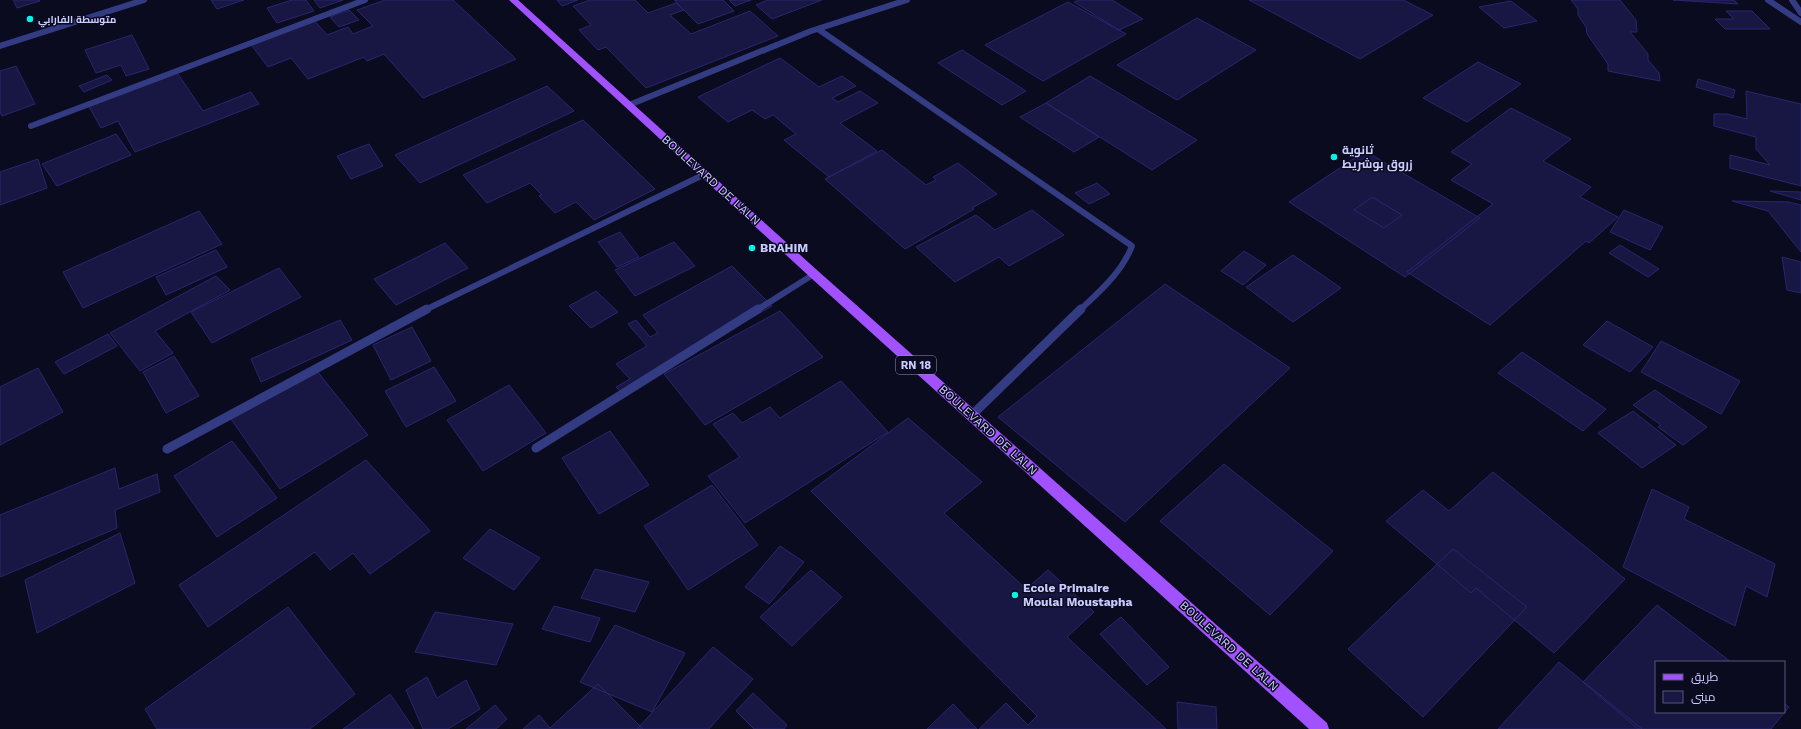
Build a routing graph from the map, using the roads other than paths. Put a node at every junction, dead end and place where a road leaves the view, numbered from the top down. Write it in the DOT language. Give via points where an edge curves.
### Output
graph roads {
  1 [pos="144,0"];
  2 [pos="365,0"];
  3 [pos="514,0"];
  4 [pos="907,0"];
  5 [pos="1768,0"];
  6 [pos="1792,0"];
  7 [pos="1801,13"];
  8 [pos="1801,22"];
  9 [pos="818,29"];
  10 [pos="0,46"];
  11 [pos="629,105"];
  12 [pos="31,126"];
  13 [pos="704,174"];
  14 [pos="814,274"];
  15 [pos="972,415"];
  16 [pos="536,448"];
  17 [pos="167,449"];
  18 [pos="1321,729"];
  1 -- 10 [label="street"];
  2 -- 12 [label="street"];
  3 -- 11 [label="main road, BOULEVARD DE L'ALN / RN 18"];
  4 -- 9 [label="street"];
  5 -- 8 [label="street"];
  6 -- 7 [label="street"];
  9 -- 11 [label="street"];
  9 -- 15 [label="street" via="1132,246 1110,281"];
  11 -- 13 [label="main road, BOULEVARD DE L'ALN / RN 18"];
  13 -- 14 [label="main road, BOULEVARD DE L'ALN / RN 18"];
  13 -- 17 [label="street" via="416,314"];
  14 -- 15 [label="main road, BOULEVARD DE L'ALN / RN 18"];
  14 -- 16 [label="street"];
  15 -- 18 [label="main road, BOULEVARD DE L'ALN / RN 18"];
}
